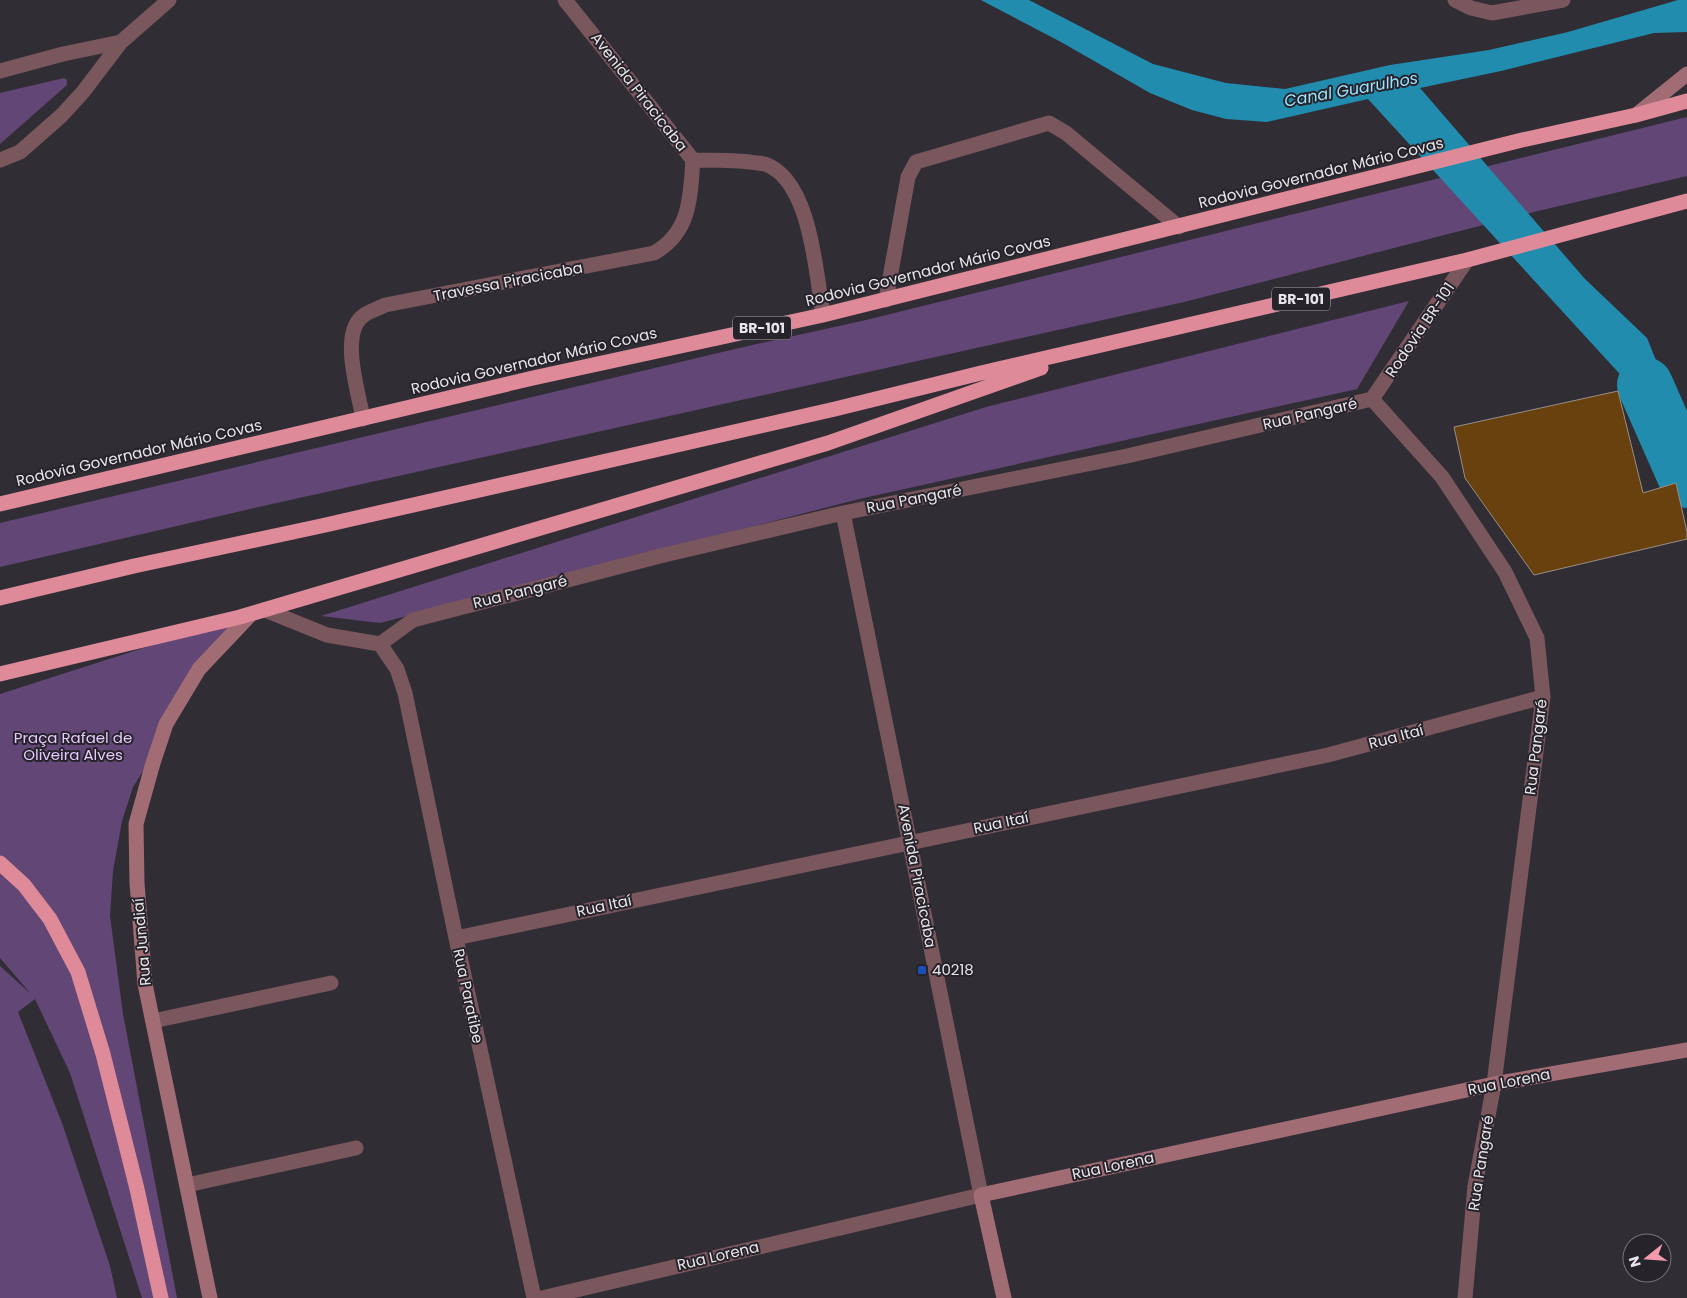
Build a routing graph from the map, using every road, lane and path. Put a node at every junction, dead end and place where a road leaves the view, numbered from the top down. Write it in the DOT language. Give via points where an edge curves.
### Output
graph roads {
  1 [pos="169,0"];
  2 [pos="565,0"];
  3 [pos="1455,0"];
  4 [pos="1563,0"];
  5 [pos="121,42"];
  6 [pos="0,71"];
  7 [pos="1687,74"];
  8 [pos="1687,101"];
  9 [pos="1636,114"];
  10 [pos="0,160"];
  11 [pos="693,160"];
  12 [pos="1687,201"];
  13 [pos="1179,227"];
  14 [pos="1467,260"];
  15 [pos="886,300"];
  16 [pos="823,315"];
  17 [pos="1109,344"];
  18 [pos="1372,399"];
  19 [pos="363,419"];
  20 [pos="0,504"];
  21 [pos="843,513"];
  22 [pos="0,598"];
  23 [pos="258,612"];
  24 [pos="380,644"];
  25 [pos="0,674"];
  26 [pos="1543,696"];
  27 [pos="910,842"];
  28 [pos="0,863"];
  29 [pos="456,938"];
  30 [pos="330,983"];
  31 [pos="153,1021"];
  32 [pos="1681,1051"];
  33 [pos="1494,1084"];
  34 [pos="356,1148"];
  35 [pos="187,1185"];
  36 [pos="981,1194"];
  37 [pos="160,1298"];
  38 [pos="210,1298"];
  39 [pos="534,1298"];
  40 [pos="542,1298"];
  41 [pos="1004,1298"];
  42 [pos="1465,1298"];
  1 -- 5 [label="street"];
  2 -- 11 [label="street, Avenida Piracicaba"];
  3 -- 4 [label="street" via="1492,13"];
  5 -- 6 [label="street"];
  5 -- 10 [label="street" via="62,115 20,152"];
  7 -- 9 [label="street"];
  8 -- 9 [label="highway, Rodovia Governador Mário Covas / BR-101"];
  9 -- 13 [label="highway, Rodovia Governador Mário Covas / BR-101"];
  11 -- 16 [label="street, Avenida Piracicaba" via="765,164 785,176 799,200 809,230"];
  11 -- 19 [label="street, Travessa Piracicaba" via="690,205 677,233 667,246 654,253 385,305 363,316 352,336 351,356"];
  12 -- 14 [label="highway, BR-101"];
  13 -- 15 [label="highway, Rodovia Governador Mário Covas / BR-101"];
  13 -- 15 [label="street" via="1066,133 1049,123 916,162 908,177"];
  14 -- 17 [label="highway, BR-101"];
  14 -- 18 [label="street, Rodovia BR-101"];
  15 -- 16 [label="highway, Rodovia Governador Mário Covas / BR-101"];
  16 -- 19 [label="highway, Rodovia Governador Mário Covas / BR-101" via="533,378"];
  17 -- 22 [label="highway, BR-101"];
  17 -- 23 [label="highway" via="828,443"];
  18 -- 21 [label="street, Rua Pangaré" via="1127,456"];
  18 -- 26 [label="street, Rua Pangaré" via="1442,477 1505,572 1537,638"];
  19 -- 20 [label="highway, Rodovia Governador Mário Covas / BR-101"];
  21 -- 24 [label="street, Rua Pangaré" via="412,620"];
  21 -- 27 [label="street, Avenida Piracicaba"];
  23 -- 24 [label="street" via="327,635"];
  23 -- 25 [label="highway"];
  23 -- 31 [label="street, Rua Jundiaí" via="199,669 166,724 136,824 145,984"];
  24 -- 29 [label="street, Rua Paratibe" via="397,669 405,693"];
  26 -- 27 [label="street, Rua Itaí" via="1328,755"];
  26 -- 33 [label="street, Rua Pangaré"];
  27 -- 29 [label="street, Rua Itaí"];
  27 -- 36 [label="street, Avenida Piracicaba"];
  28 -- 37 [label="highway" via="24,885 50,919 78,972 103,1054"];
  29 -- 39 [label="street, Rua Paratibe"];
  30 -- 31 [label="street"];
  31 -- 35 [label="street, Rua Jundiaí"];
  32 -- 33 [label="street, Rua Lorena"];
  33 -- 36 [label="street, Rua Lorena"];
  33 -- 42 [label="street, Rua Pangaré" via="1475,1186"];
  34 -- 35 [label="street"];
  35 -- 38 [label="street, Rua Jundiaí"];
  36 -- 40 [label="street, Rua Lorena"];
  36 -- 41 [label="street, Avenida Piracicaba"];
}
